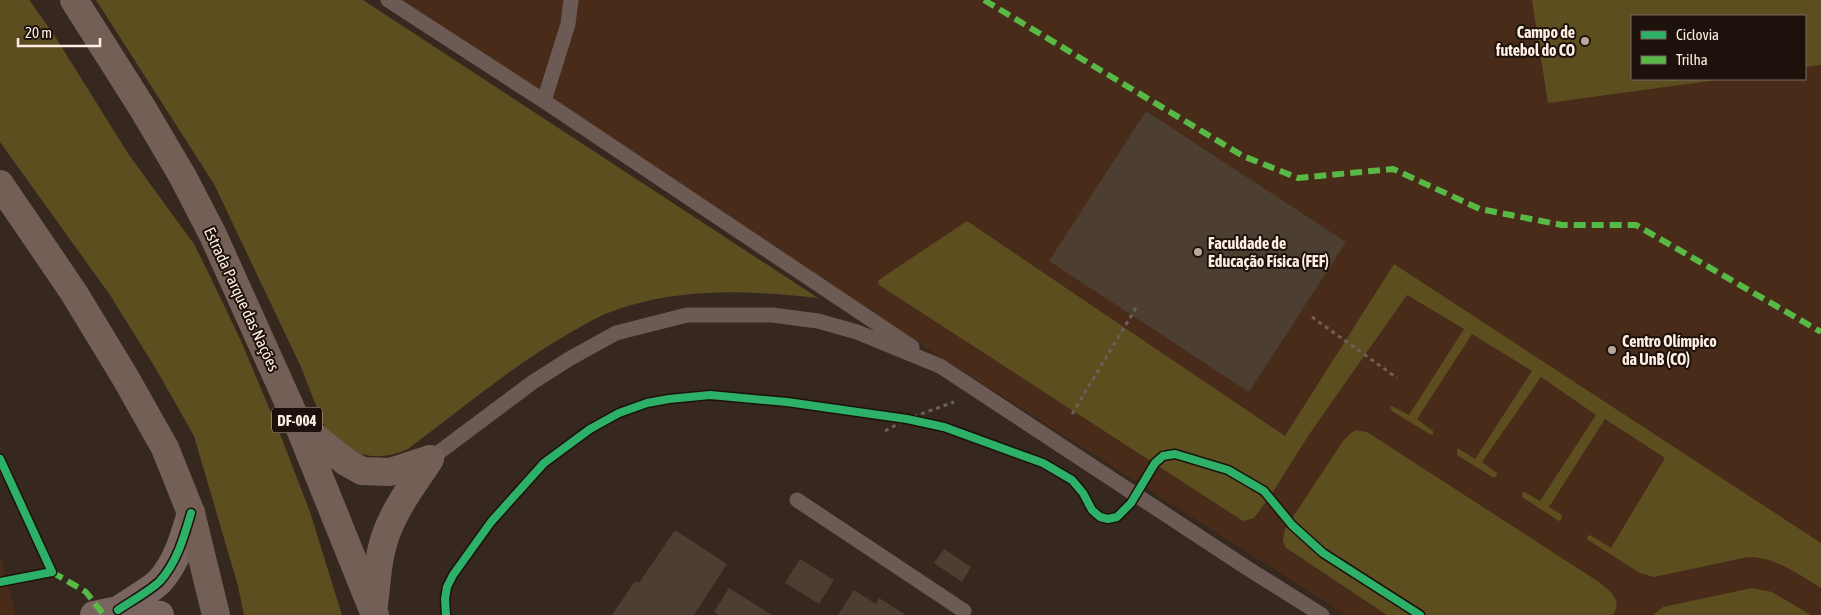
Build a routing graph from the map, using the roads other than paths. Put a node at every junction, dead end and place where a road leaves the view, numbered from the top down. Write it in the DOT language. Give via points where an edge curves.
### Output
graph roads {
  1 [pos="74,0"];
  2 [pos="388,0"];
  3 [pos="571,0"];
  4 [pos="544,101"];
  5 [pos="0,184"];
  6 [pos="940,366"];
  7 [pos="298,424"];
  8 [pos="430,459"];
  9 [pos="796,500"];
  10 [pos="191,513"];
  11 [pos="964,611"];
  12 [pos="374,612"];
  13 [pos="106,613"];
  14 [pos="160,615"];
  15 [pos="216,615"];
  16 [pos="1322,615"];
  1 -- 7 [label="highway, Estrada Parque das Nações / DF-004" via="183,178 213,235"];
  2 -- 4 [label="lane"];
  3 -- 4 [label="lane" via="568,24"];
  4 -- 6 [label="lane"];
  5 -- 10 [label="highway" via="74,293 125,377 165,448"];
  6 -- 8 [label="lane" via="857,332 818,321 772,314 687,315 616,333 569,359"];
  6 -- 16 [label="lane"];
  7 -- 8 [label="highway" via="362,471 390,472"];
  7 -- 12 [label="highway, Estrada Parque das Nações / DF-004"];
  8 -- 12 [label="highway" via="387,530 378,568"];
  9 -- 11 [label="lane"];
  10 -- 13 [label="street" via="183,542 160,581"];
  10 -- 15 [label="highway"];
  13 -- 14 [label="street"];
}
